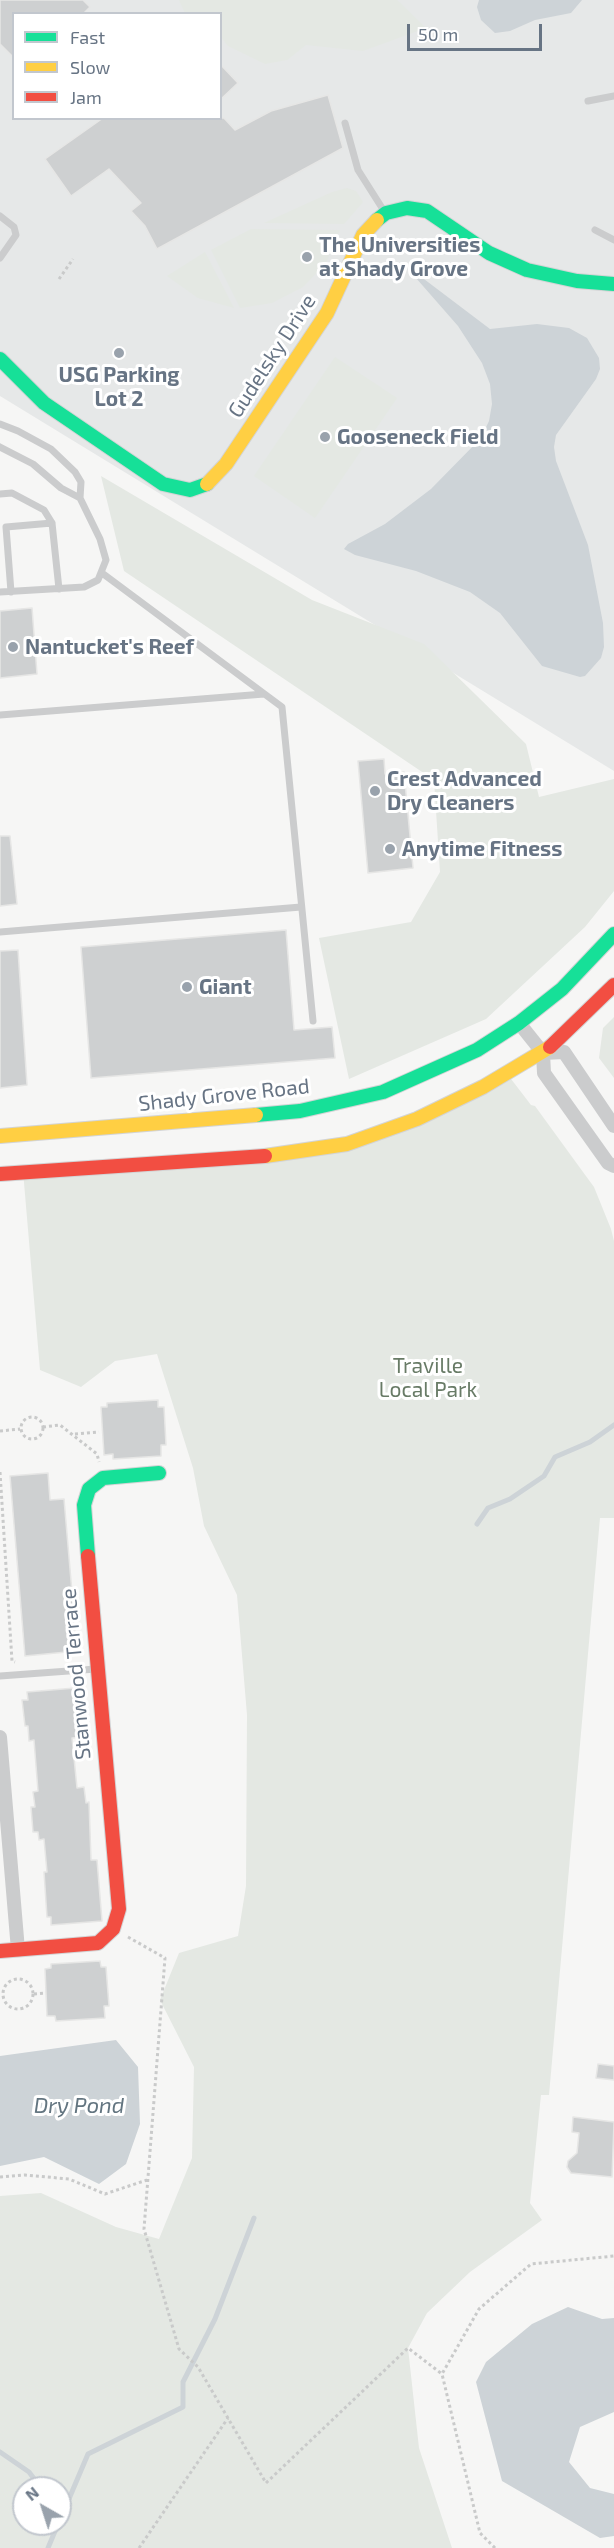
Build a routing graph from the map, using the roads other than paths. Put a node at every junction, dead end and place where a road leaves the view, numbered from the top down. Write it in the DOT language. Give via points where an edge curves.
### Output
graph roads {
  1 [pos="614,96"];
  2 [pos="588,101"];
  3 [pos="345,123"];
  4 [pos="386,213"];
  5 [pos="0,216"];
  6 [pos="595,230"];
  7 [pos="614,240"];
  8 [pos="0,258"];
  9 [pos="614,284"];
  10 [pos="0,359"];
  11 [pos="0,424"];
  12 [pos="0,447"];
  13 [pos="0,494"];
  14 [pos="80,498"];
  15 [pos="52,523"];
  16 [pos="102,573"];
  17 [pos="59,589"];
  18 [pos="0,592"];
  19 [pos="11,592"];
  20 [pos="264,694"];
  21 [pos="0,715"];
  22 [pos="301,907"];
  23 [pos="0,932"];
  24 [pos="614,934"];
  25 [pos="614,986"];
  26 [pos="313,1021"];
  27 [pos="519,1023"];
  28 [pos="543,1053"];
  29 [pos="614,1126"];
  30 [pos="0,1136"];
  31 [pos="614,1166"];
  32 [pos="0,1174"];
  33 [pos="159,1473"];
  34 [pos="96,1669"];
  35 [pos="0,1676"];
  36 [pos="0,1737"];
  37 [pos="5,1854"];
  38 [pos="18,1950"];
  39 [pos="0,1951"];
  1 -- 2 [label="lane"];
  3 -- 4 [label="lane" via="363,181"];
  4 -- 9 [label="street" via="407,208 427,211 489,253 527,270"];
  4 -- 10 [label="street, Gudelsky Drive" via="363,235 327,313 253,424 218,474 198,488 181,490 154,478 44,404"];
  5 -- 8 [label="lane" via="14,227 16,235"];
  6 -- 7 [label="lane"];
  11 -- 14 [label="lane" via="35,440 68,464 81,482"];
  12 -- 14 [label="lane" via="33,464 61,488"];
  13 -- 15 [label="lane" via="12,493 44,510"];
  14 -- 16 [label="lane" via="105,553"];
  15 -- 17 [label="lane"];
  15 -- 19 [label="lane" via="6,527"];
  16 -- 17 [label="lane" via="98,580 84,587"];
  16 -- 20 [label="lane"];
  17 -- 19 [label="lane"];
  18 -- 19 [label="lane"];
  20 -- 21 [label="lane"];
  20 -- 22 [label="lane" via="282,707"];
  22 -- 23 [label="lane"];
  22 -- 26 [label="lane"];
  24 -- 27 [label="street, Shady Grove Road" via="562,989"];
  25 -- 28 [label="street"];
  27 -- 28 [label="street"];
  27 -- 30 [label="street, Shady Grove Road" via="477,1050 382,1092 300,1111"];
  28 -- 29 [label="street" via="564,1052"];
  28 -- 31 [label="street" via="543,1073"];
  28 -- 32 [label="street" via="417,1119 347,1144 281,1155"];
  33 -- 34 [label="street, Stanwood Terrace" via="103,1478 89,1490 84,1505"];
  34 -- 35 [label="lane"];
  34 -- 38 [label="street, Stanwood Terrace" via="118,1909 113,1929 98,1943"];
  36 -- 37 [label="street"];
  37 -- 38 [label="street"];
  38 -- 39 [label="street"];
}
